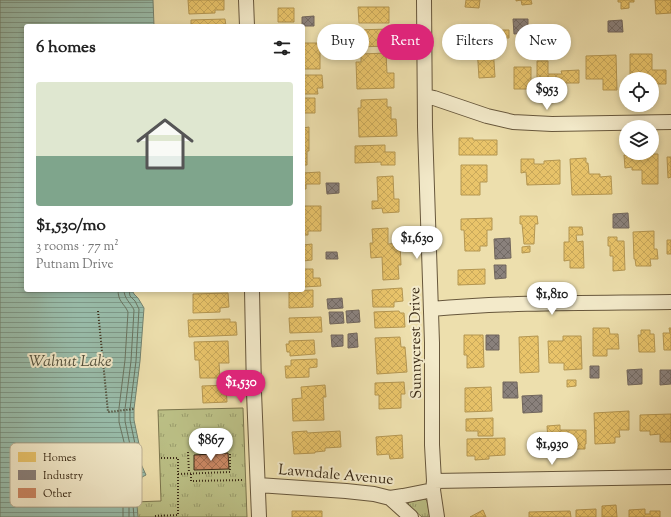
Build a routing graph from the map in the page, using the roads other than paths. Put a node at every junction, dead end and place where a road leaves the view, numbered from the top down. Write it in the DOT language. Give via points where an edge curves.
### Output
graph roads {
  1 [pos="246,0"];
  2 [pos="424,0"];
  3 [pos="247,24"];
  4 [pos="425,96"];
  5 [pos="671,122"];
  6 [pos="252,292"];
  7 [pos="671,302"];
  8 [pos="431,309"];
  9 [pos="671,477"];
  10 [pos="252,485"];
  11 [pos="434,486"];
  12 [pos="390,498"];
  13 [pos="259,517"];
  14 [pos="411,517"];
  15 [pos="437,517"];
  1 -- 3 [label="street"];
  2 -- 4 [label="street, Sunnycrest Drive"];
  4 -- 5 [label="street" via="487,116 519,122"];
  4 -- 8 [label="street, Sunnycrest Drive"];
  6 -- 10 [label="street"];
  7 -- 8 [label="street" via="504,304"];
  8 -- 11 [label="street, Sunnycrest Drive"];
  9 -- 11 [label="street, Lawndale Avenue"];
  10 -- 12 [label="street, Lawndale Avenue" via="346,491"];
  10 -- 13 [label="street"];
  11 -- 12 [label="street, Lawndale Avenue"];
  11 -- 15 [label="street, Sunnycrest Drive"];
  12 -- 14 [label="street"];
}
